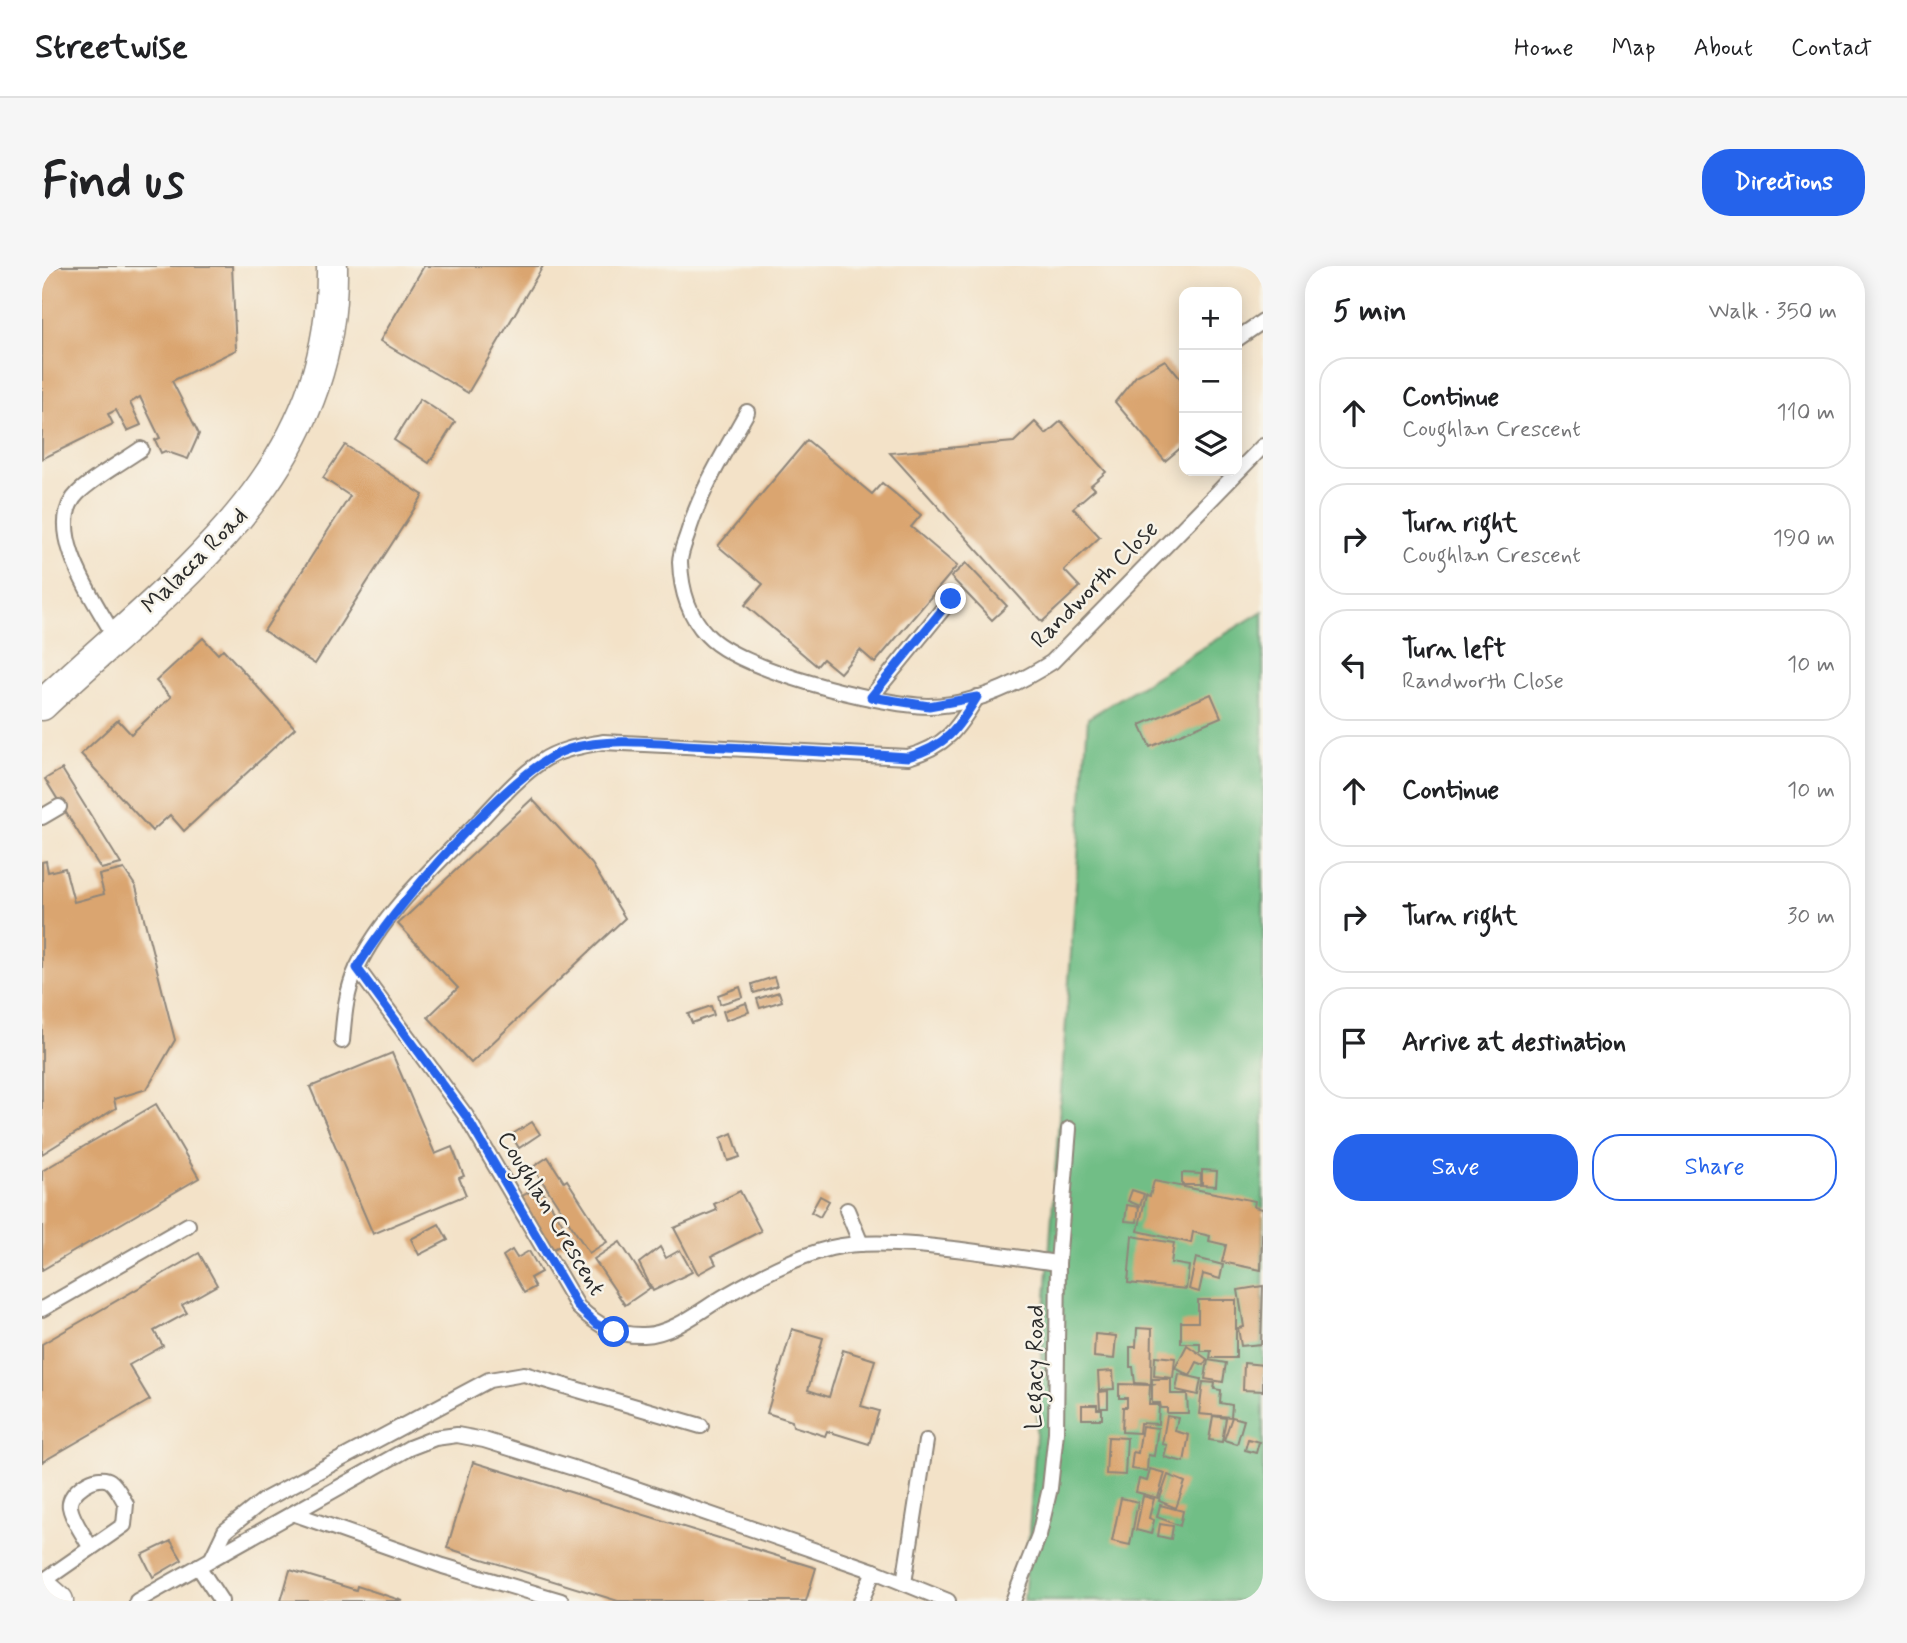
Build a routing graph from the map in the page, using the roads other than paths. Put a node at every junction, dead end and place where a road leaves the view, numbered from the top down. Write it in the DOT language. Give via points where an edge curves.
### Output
graph roads {
  1 [pos="332,266"];
  2 [pos="1263,321"];
  3 [pos="1242,336"];
  4 [pos="747,412"];
  5 [pos="1263,446"];
  6 [pos="141,449"];
  7 [pos="951,599"];
  8 [pos="114,637"];
  9 [pos="871,697"];
  10 [pos="977,697"];
  11 [pos="42,705"];
  12 [pos="58,807"];
  13 [pos="42,817"];
  14 [pos="357,968"];
  15 [pos="342,1041"];
  16 [pos="1069,1129"];
  17 [pos="847,1210"];
  18 [pos="188,1225"];
  19 [pos="861,1244"];
  20 [pos="1058,1263"];
  21 [pos="42,1309"];
  22 [pos="701,1426"];
  23 [pos="926,1441"];
  24 [pos="295,1514"];
  25 [pos="90,1547"];
  26 [pos="212,1558"];
  27 [pos="198,1566"];
  28 [pos="874,1571"];
  29 [pos="904,1583"];
  30 [pos="42,1584"];
  31 [pos="58,1601"];
  32 [pos="137,1601"];
  33 [pos="221,1601"];
  34 [pos="561,1601"];
  35 [pos="861,1601"];
  36 [pos="948,1601"];
  37 [pos="1013,1601"];
  1 -- 8 [label="street, Malacca Road" via="327,330 318,369 275,470 245,513 199,562"];
  2 -- 3 [label="lane"];
  4 -- 9 [label="lane, Randworth Close" via="698,498 680,559 686,605 709,637 727,651 805,681"];
  5 -- 10 [label="lane, Randworth Close" via="1052,662 1014,686"];
  6 -- 8 [label="lane" via="78,494 65,523 78,571"];
  7 -- 9 [label="lane"];
  8 -- 11 [label="street, Malacca Road"];
  9 -- 10 [label="lane, Randworth Close" via="929,706"];
  10 -- 14 [label="lane" via="944,742 908,757 603,742 568,749 543,760 509,790 429,872 376,936"];
  12 -- 13 [label="lane"];
  14 -- 15 [label="lane" via="345,1002"];
  14 -- 19 [label="lane, Coughlan Crescent" via="466,1116 556,1273 578,1307 596,1324 614,1332 646,1335 670,1328 800,1258"];
  16 -- 20 [label="lane, Legacy Road"];
  17 -- 19 [label="lane"];
  18 -- 21 [label="lane"];
  19 -- 20 [label="lane, Coughlan Crescent"];
  20 -- 37 [label="lane, Legacy Road" via="1056,1432 1050,1488 1039,1535"];
  22 -- 26 [label="lane" via="524,1374 489,1380 264,1500 225,1531"];
  23 -- 29 [label="lane"];
  24 -- 26 [label="lane"];
  24 -- 28 [label="lane" via="409,1448 457,1436 602,1476"];
  24 -- 34 [label="lane"];
  25 -- 25 [label="lane" via="117,1532 127,1518 126,1504 106,1479 92,1481 70,1501 70,1510"];
  25 -- 30 [label="lane"];
  26 -- 27 [label="lane"];
  27 -- 32 [label="lane"];
  27 -- 33 [label="lane"];
  28 -- 29 [label="lane"];
  28 -- 35 [label="lane"];
  29 -- 36 [label="lane"];
  30 -- 31 [label="street"];
}
